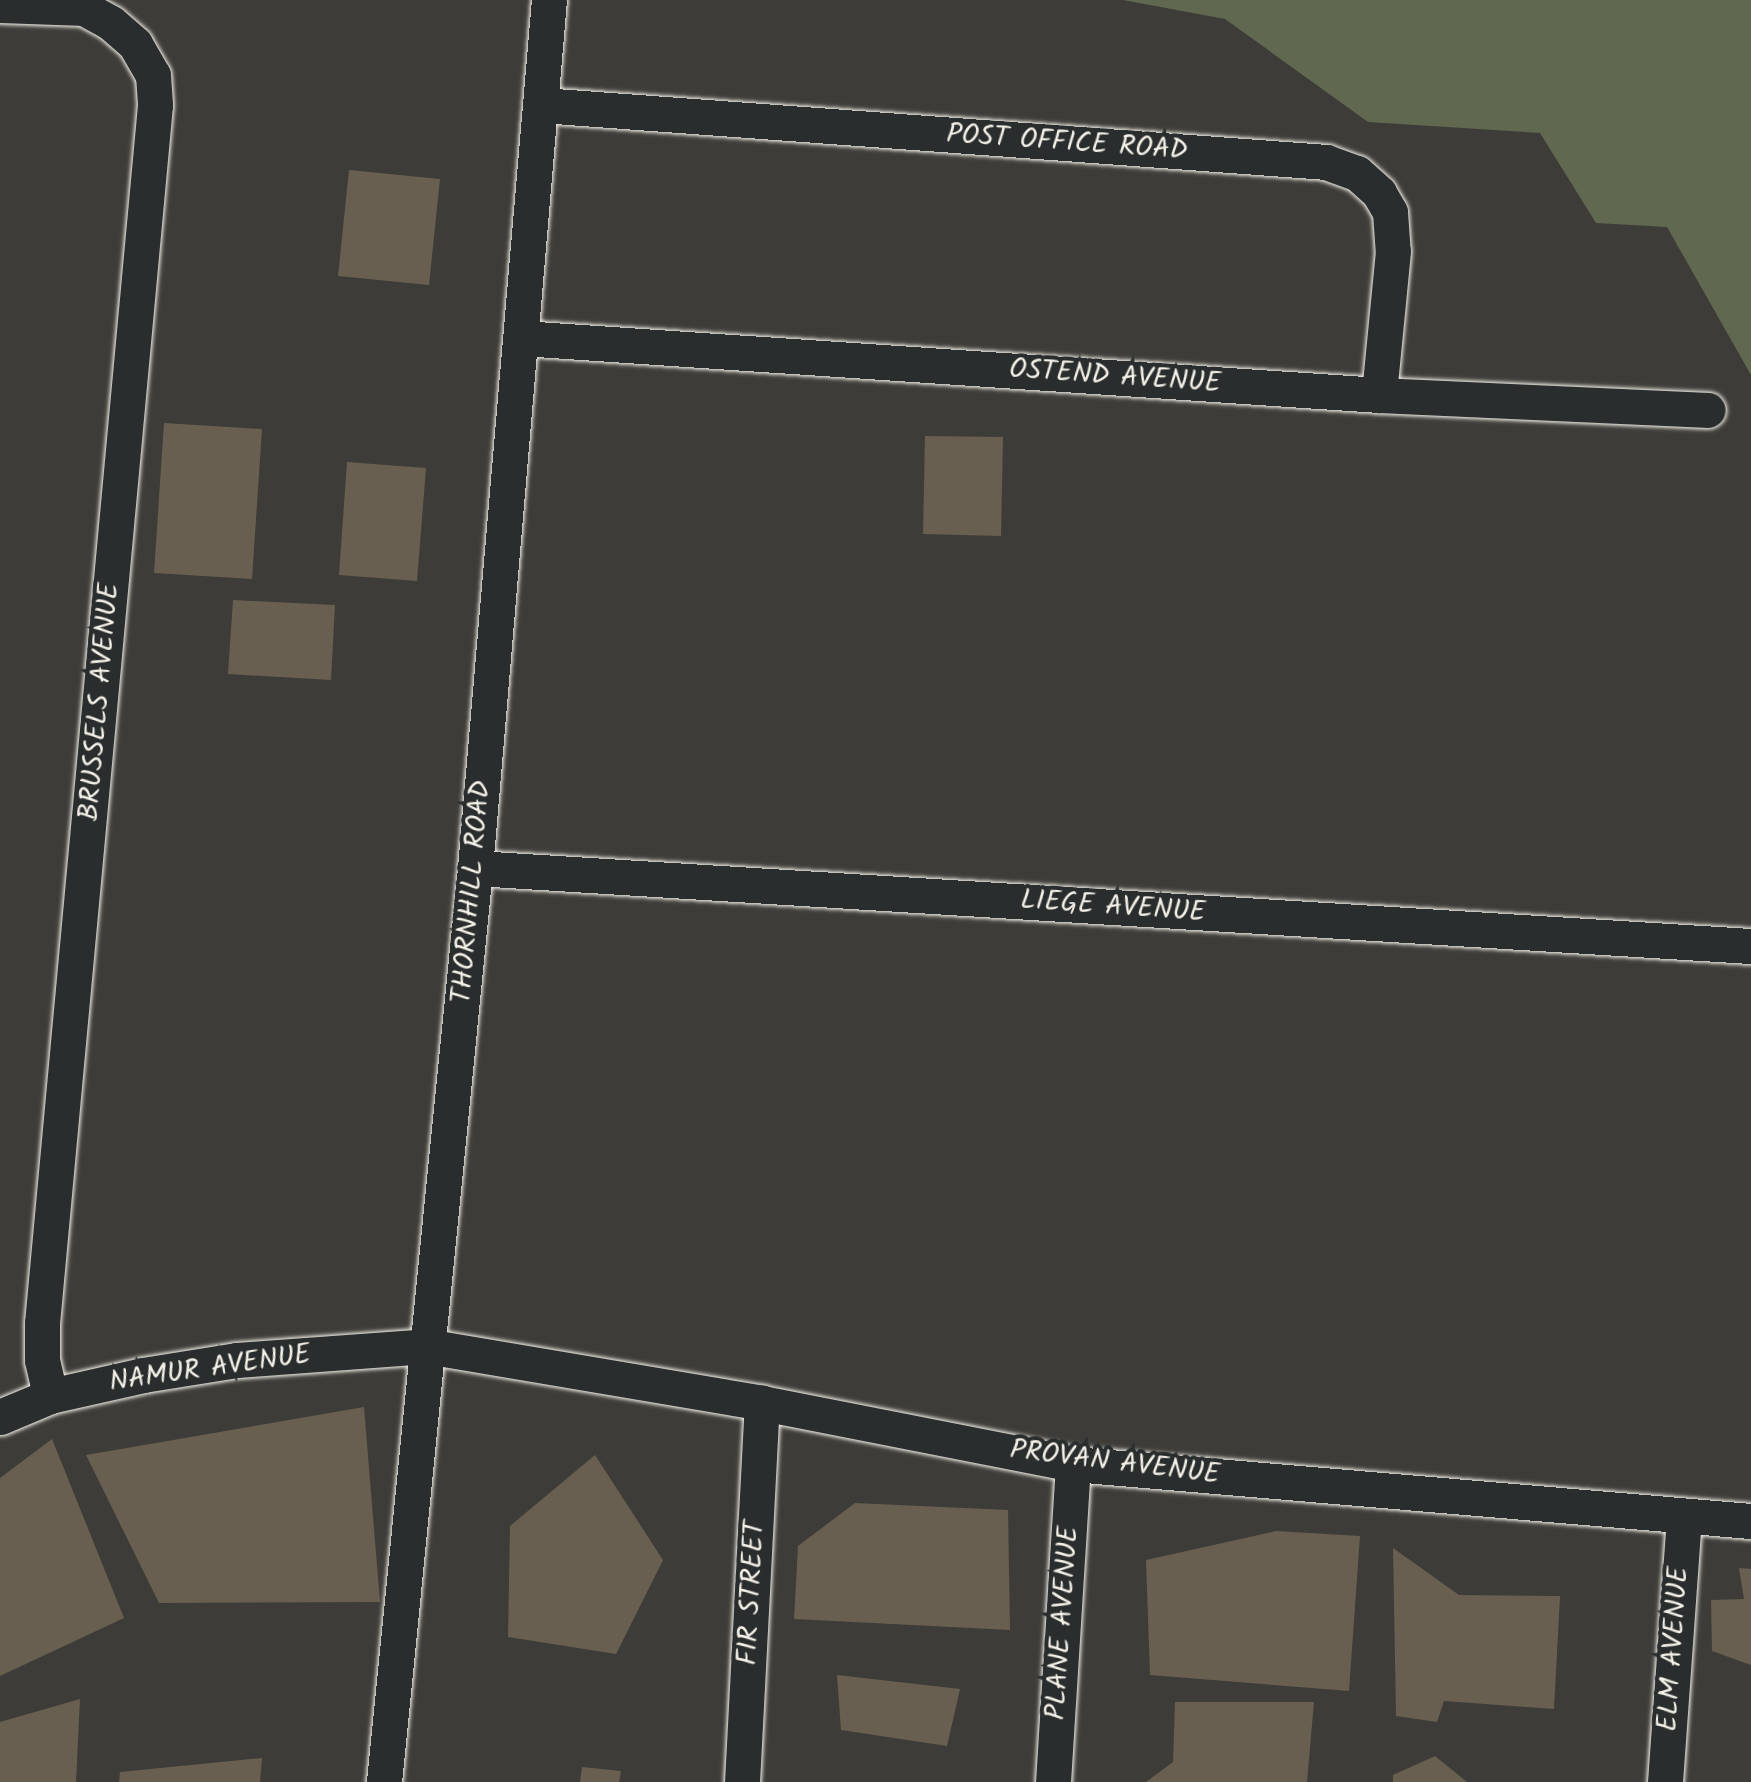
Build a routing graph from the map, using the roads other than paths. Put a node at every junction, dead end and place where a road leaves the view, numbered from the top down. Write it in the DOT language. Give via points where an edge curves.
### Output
graph roads {
  1 [pos="549,0"];
  2 [pos="0,5"];
  3 [pos="541,105"];
  4 [pos="521,338"];
  5 [pos="1379,395"];
  6 [pos="1708,410"];
  7 [pos="475,868"];
  8 [pos="1751,946"];
  9 [pos="426,1346"];
  10 [pos="50,1396"];
  11 [pos="762,1403"];
  12 [pos="0,1418"];
  13 [pos="1073,1464"];
  14 [pos="1684,1517"];
  15 [pos="1751,1521"];
  16 [pos="384,1782"];
  17 [pos="742,1782"];
  18 [pos="1052,1782"];
  19 [pos="1664,1782"];
  1 -- 3 [label="street, THORNHILL ROAD"];
  2 -- 10 [label="street, BRUSSELS AVENUE" via="84,8 111,24 135,44 153,75 155,105 42,1323"];
  3 -- 4 [label="street, THORNHILL ROAD"];
  3 -- 5 [label="street, POST OFFICE ROAD" via="1326,162 1357,173 1390,212"];
  4 -- 5 [label="street, OSTEND AVENUE"];
  4 -- 7 [label="street, THORNHILL ROAD"];
  5 -- 6 [label="street, OSTEND AVENUE"];
  7 -- 8 [label="street, LIEGE AVENUE"];
  7 -- 9 [label="street, THORNHILL ROAD"];
  9 -- 10 [label="street, NAMUR AVENUE" via="236,1360"];
  9 -- 11 [label="street, PROVAN AVENUE"];
  9 -- 16 [label="street, THORNHILL ROAD"];
  10 -- 12 [label="street, NAMUR AVENUE"];
  11 -- 13 [label="street, PROVAN AVENUE"];
  11 -- 17 [label="street, FIR STREET"];
  13 -- 14 [label="street, PROVAN AVENUE"];
  13 -- 18 [label="street, PLANE AVENUE"];
  14 -- 15 [label="street, PROVAN AVENUE"];
  14 -- 19 [label="street, ELM AVENUE"];
}
